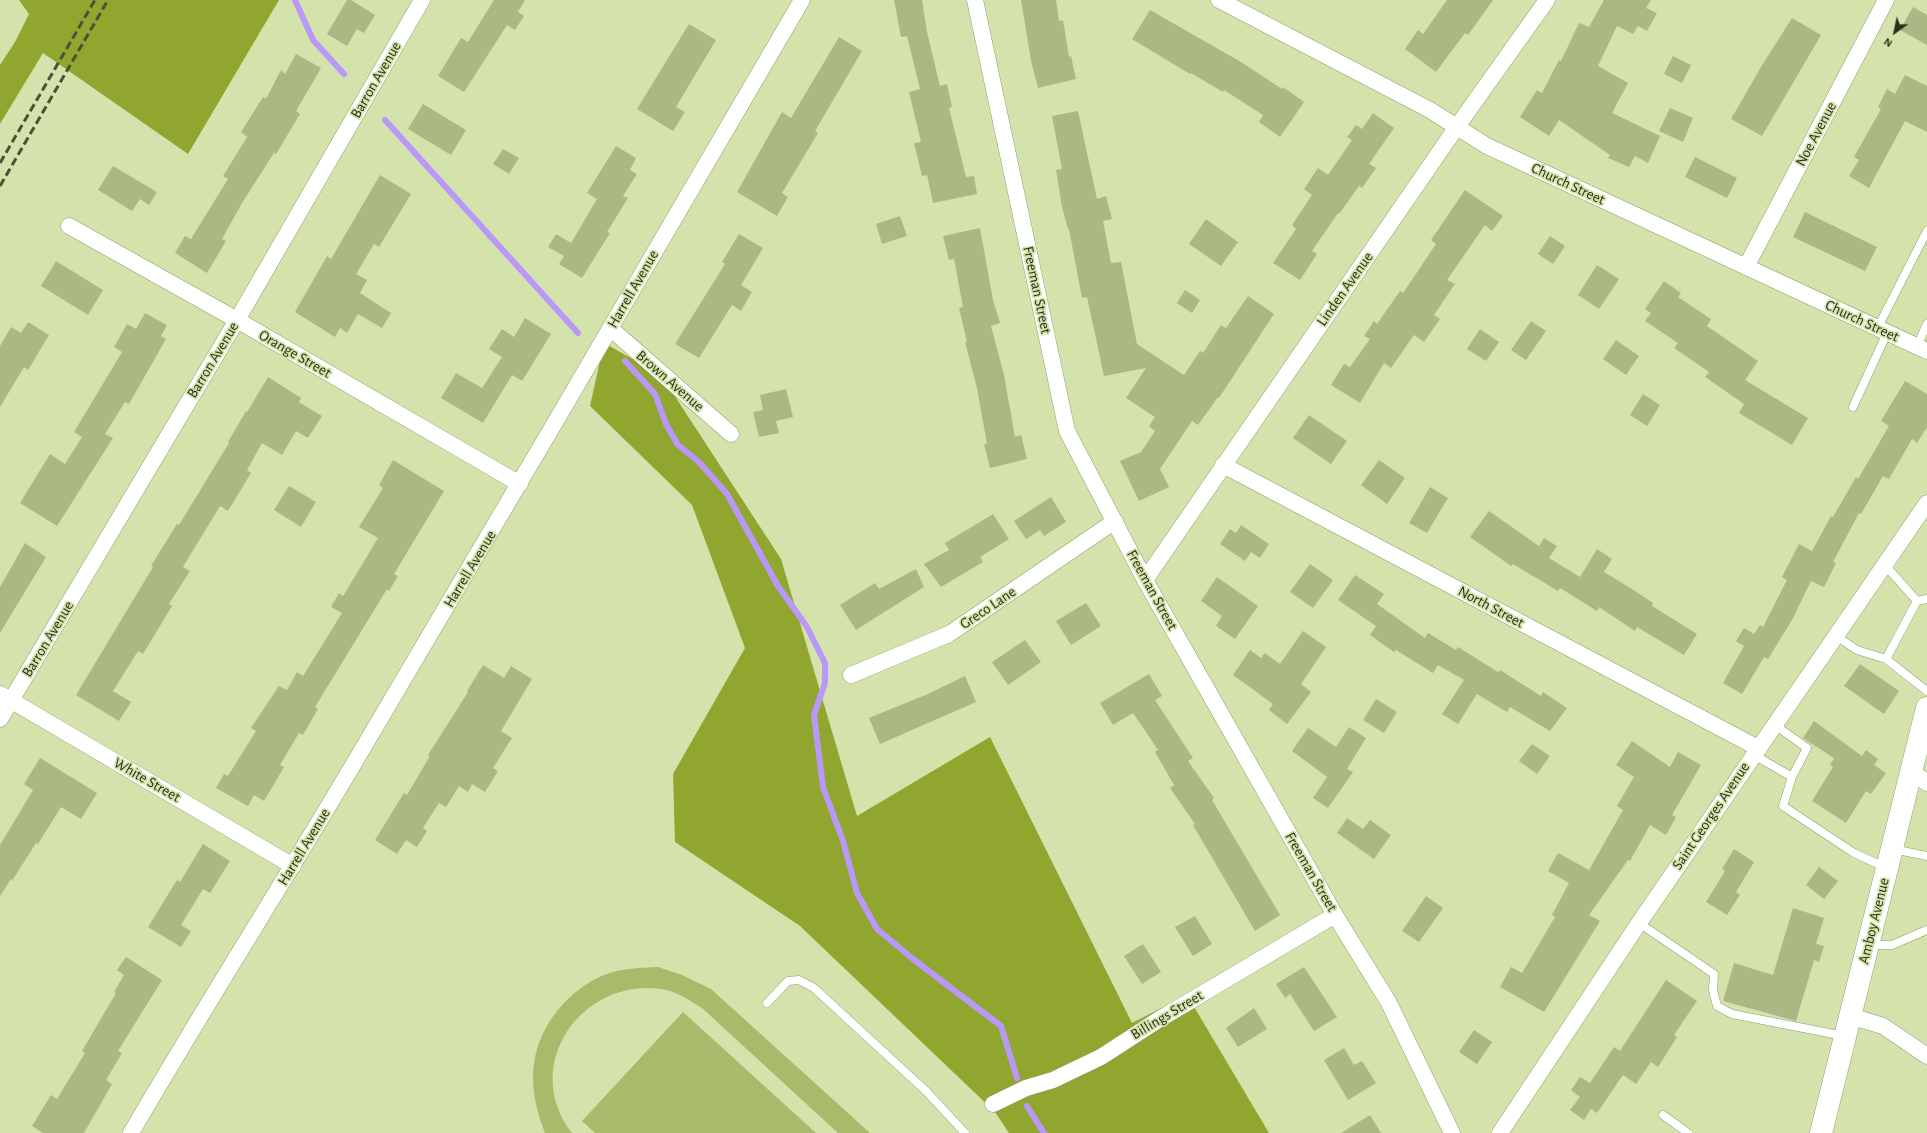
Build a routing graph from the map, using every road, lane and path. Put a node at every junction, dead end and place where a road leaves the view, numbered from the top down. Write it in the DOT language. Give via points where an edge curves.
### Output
graph roads {
  1 [pos="422,0"];
  2 [pos="802,0"];
  3 [pos="975,0"];
  4 [pos="1219,0"];
  5 [pos="1547,0"];
  6 [pos="1886,0"];
  7 [pos="1456,128"];
  8 [pos="69,226"];
  9 [pos="1927,231"];
  10 [pos="1746,267"];
  11 [pos="237,320"];
  12 [pos="1927,324"];
  13 [pos="610,328"];
  14 [pos="1883,330"];
  15 [pos="1922,349"];
  16 [pos="1853,407"];
  17 [pos="730,434"];
  18 [pos="1224,465"];
  19 [pos="520,484"];
  20 [pos="1927,503"];
  21 [pos="1114,522"];
  22 [pos="1884,564"];
  23 [pos="1145,580"];
  24 [pos="1927,599"];
  25 [pos="1917,601"];
  26 [pos="1836,636"];
  27 [pos="1886,659"];
  28 [pos="851,675"];
  29 [pos="1927,691"];
  30 [pos="6,698"];
  31 [pos="1927,708"];
  32 [pos="0,718"];
  33 [pos="1775,726"];
  34 [pos="1756,752"];
  35 [pos="1792,777"];
  36 [pos="1919,777"];
  37 [pos="1927,856"];
  38 [pos="1890,858"];
  39 [pos="293,866"];
  40 [pos="1335,915"];
  41 [pos="1639,923"];
  42 [pos="1927,930"];
  43 [pos="1868,944"];
  44 [pos="766,1003"];
  45 [pos="1850,1016"];
  46 [pos="1845,1037"];
  47 [pos="1927,1056"];
  48 [pos="993,1104"];
  49 [pos="1663,1115"];
  50 [pos="131,1133"];
  51 [pos="965,1133"];
  52 [pos="1452,1133"];
  53 [pos="1500,1133"];
  54 [pos="1688,1133"];
  55 [pos="1821,1133"];
  1 -- 11 [label="street, Barron Avenue"];
  2 -- 13 [label="street, Harrell Avenue"];
  3 -- 21 [label="street, Freeman Street" via="1067,431"];
  4 -- 7 [label="street, Church Street" via="1430,110"];
  5 -- 7 [label="street, Linden Avenue"];
  6 -- 10 [label="street, Noe Avenue"];
  7 -- 10 [label="street, Church Street" via="1487,146"];
  7 -- 18 [label="street, Linden Avenue"];
  8 -- 11 [label="street, Orange Street"];
  9 -- 14 [label="lane"];
  10 -- 14 [label="street, Church Street"];
  11 -- 19 [label="street, Orange Street"];
  11 -- 30 [label="street, Barron Avenue"];
  12 -- 15 [label="lane"];
  13 -- 17 [label="street, Brown Avenue"];
  13 -- 19 [label="street, Harrell Avenue"];
  14 -- 15 [label="street, Church Street"];
  14 -- 16 [label="lane"];
  18 -- 23 [label="street, Linden Avenue"];
  18 -- 34 [label="street, North Street"];
  19 -- 39 [label="street, Harrell Avenue"];
  20 -- 22 [label="street, Saint Georges Avenue"];
  21 -- 23 [label="street, Freeman Street"];
  21 -- 28 [label="street, Greco Lane" via="950,634"];
  22 -- 25 [label="lane"];
  22 -- 26 [label="street, Saint Georges Avenue"];
  23 -- 40 [label="street, Freeman Street"];
  24 -- 25 [label="lane"];
  25 -- 27 [label="lane"];
  26 -- 27 [label="lane" via="1857,650"];
  26 -- 33 [label="street, Saint Georges Avenue"];
  27 -- 29 [label="lane"];
  30 -- 32 [label="street, Barron Avenue"];
  30 -- 39 [label="street, White Street"];
  31 -- 36 [label="main road, Amboy Avenue"];
  33 -- 34 [label="street, Saint Georges Avenue"];
  33 -- 35 [label="lane" via="1806,748"];
  34 -- 35 [label="lane"];
  34 -- 41 [label="street, Saint Georges Avenue"];
  35 -- 38 [label="lane" via="1783,806 1854,852"];
  36 -- 38 [label="main road, Amboy Avenue"];
  37 -- 38 [label="lane"];
  38 -- 43 [label="main road, Amboy Avenue"];
  39 -- 50 [label="street, Harrell Avenue"];
  40 -- 48 [label="street, Billings Street" via="1158,1020 1101,1057"];
  40 -- 52 [label="street, Freeman Street" via="1389,1003"];
  41 -- 46 [label="lane" via="1714,974 1713,990 1717,1006 1732,1014"];
  41 -- 53 [label="street, Saint Georges Avenue"];
  42 -- 43 [label="lane" via="1892,945"];
  43 -- 45 [label="main road, Amboy Avenue"];
  44 -- 51 [label="lane" via="788,981 799,980 814,988 926,1091"];
  45 -- 46 [label="main road, Amboy Avenue"];
  45 -- 47 [label="street" via="1883,1026"];
  46 -- 55 [label="main road, Amboy Avenue"];
  49 -- 54 [label="lane"];
}
